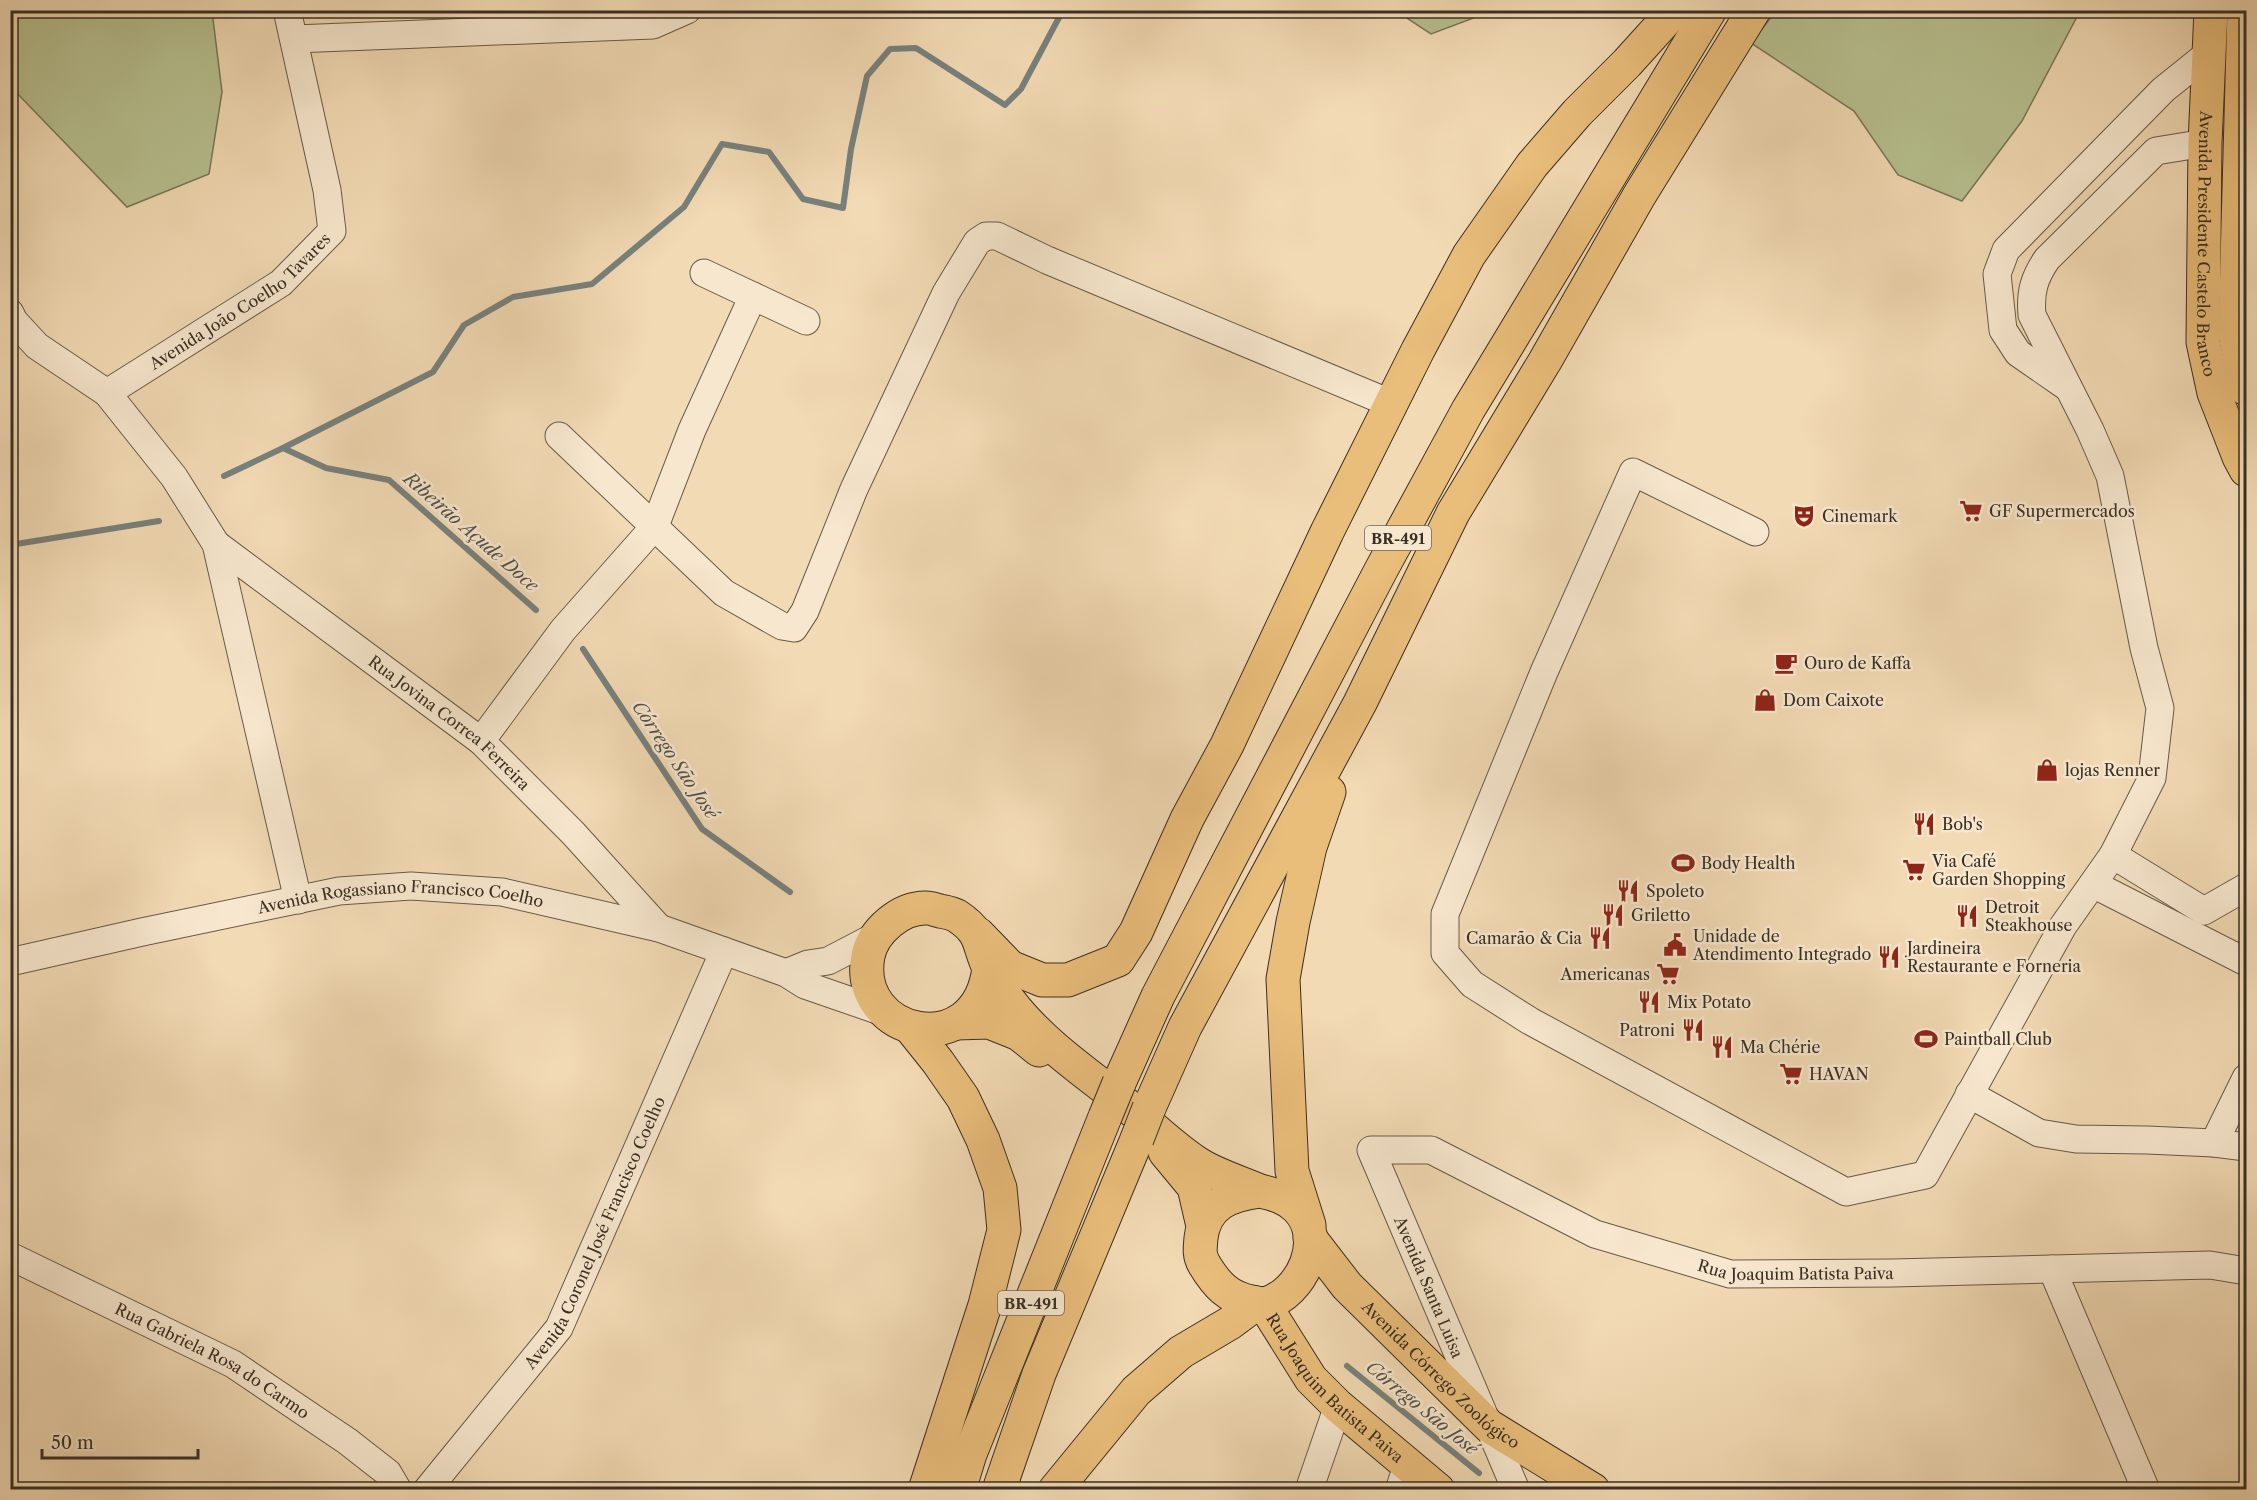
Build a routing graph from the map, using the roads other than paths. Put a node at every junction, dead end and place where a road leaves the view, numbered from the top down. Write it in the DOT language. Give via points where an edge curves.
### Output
graph roads {
  1 [pos="287,10"];
  2 [pos="687,10"];
  3 [pos="1675,10"];
  4 [pos="1710,10"];
  5 [pos="1754,10"];
  6 [pos="2211,10"];
  7 [pos="2244,10"];
  8 [pos="294,39"];
  9 [pos="2209,53"];
  10 [pos="2130,124"];
  11 [pos="2205,143"];
  12 [pos="2156,151"];
  13 [pos="704,273"];
  14 [pos="753,296"];
  15 [pos="2031,308"];
  16 [pos="10,313"];
  17 [pos="2001,317"];
  18 [pos="806,321"];
  19 [pos="2241,334"];
  20 [pos="2068,387"];
  21 [pos="2247,389"];
  22 [pos="107,393"];
  23 [pos="1392,404"];
  24 [pos="559,436"];
  25 [pos="2247,470"];
  26 [pos="655,526"];
  27 [pos="1755,532"];
  28 [pos="216,544"];
  29 [pos="1360,702"];
  30 [pos="480,741"];
  31 [pos="2112,855"];
  32 [pos="2093,884"];
  33 [pos="2247,886"];
  34 [pos="298,900"];
  35 [pos="659,928"];
  36 [pos="978,934"];
  37 [pos="876,936"];
  38 [pos="724,951"];
  39 [pos="10,962"];
  40 [pos="2247,962"];
  41 [pos="989,968"];
  42 [pos="786,972"];
  43 [pos="898,1020"];
  44 [pos="956,1023"];
  45 [pos="2247,1078"];
  46 [pos="1969,1094"];
  47 [pos="2214,1143"];
  48 [pos="2247,1147"];
  49 [pos="1371,1150"];
  50 [pos="1260,1191"];
  51 [pos="1203,1226"];
  52 [pos="1309,1232"];
  53 [pos="10,1256"];
  54 [pos="2052,1269"];
  55 [pos="2247,1271"];
  56 [pos="1260,1304"];
  57 [pos="1338,1406"];
  58 [pos="1489,1426"];
  59 [pos="1404,1476"];
  60 [pos="1062,1484"];
  61 [pos="398,1490"];
  62 [pos="427,1490"];
  63 [pos="925,1490"];
  64 [pos="959,1490"];
  65 [pos="999,1490"];
  66 [pos="1310,1490"];
  67 [pos="1438,1490"];
  68 [pos="1516,1490"];
  69 [pos="1593,1490"];
  70 [pos="2146,1490"];
  1 -- 8 [label="street, Avenida João Coelho Tavares"];
  2 -- 8 [label="street" via="653,25"];
  3 -- 23 [label="main road" via="1532,165 1469,255"];
  4 -- 64 [label="main road, BR-491, bridge" via="1468,410 1158,996 1119,1083"];
  5 -- 29 [label="main road, BR-491" via="1639,196 1453,513"];
  6 -- 9 [label="main road, Avenida Presidente Castelo Branco"];
  7 -- 19 [label="main road, Avenida Presidente Castelo Branco"];
  8 -- 22 [label="street, Avenida João Coelho Tavares" via="327,189 332,231 281,283"];
  9 -- 10 [label="street" via="2163,90"];
  9 -- 11 [label="main road, Avenida Presidente Castelo Branco"];
  10 -- 12 [label="street"];
  10 -- 17 [label="street" via="2006,250 1997,274"];
  11 -- 12 [label="street"];
  11 -- 25 [label="main road, Avenida Presidente Castelo Branco" via="2203,342 2214,393"];
  12 -- 15 [label="street" via="2047,258 2036,275"];
  13 -- 14 [label="street"];
  14 -- 18 [label="street"];
  14 -- 26 [label="street" via="692,430"];
  15 -- 17 [label="street"];
  15 -- 20 [label="street"];
  16 -- 22 [label="street, Rua Jovina Correa Ferreira" via="37,346"];
  17 -- 20 [label="street" via="2003,330 2018,353"];
  19 -- 21 [label="main road, Avenida Presidente Castelo Branco"];
  20 -- 31 [label="street" via="2110,476 2144,648 2160,708 2152,778"];
  22 -- 28 [label="street, Rua Jovina Correa Ferreira" via="174,477"];
  23 -- 26 [label="street" via="997,236 986,236 977,242 946,293 794,628 782,626 724,593"];
  23 -- 36 [label="main road" via="1227,745 1187,819 1136,932 1118,960 1068,980 1042,980 1010,967"];
  24 -- 26 [label="street"];
  26 -- 30 [label="street" via="563,630"];
  27 -- 46 [label="street" via="1633,472 1544,672 1445,914 1445,953 1472,984 1530,1021 1846,1192 1925,1175"];
  28 -- 30 [label="street, Rua Jovina Correa Ferreira"];
  28 -- 34 [label="street, Rua Jovina Correa Ferreira"];
  29 -- 52 [label="main road" via="1310,847 1283,980 1292,1171"];
  29 -- 65 [label="main road, BR-491, bridge" via="1185,1027 1039,1374"];
  30 -- 35 [label="street, Rua Jovina Correa Ferreira" via="573,833"];
  31 -- 32 [label="street"];
  31 -- 33 [label="street" via="2204,911"];
  32 -- 40 [label="street"];
  32 -- 46 [label="street" via="2062,926"];
  34 -- 35 [label="street, Avenida Rogassiano Francisco Coelho" via="339,891 411,886 502,892"];
  34 -- 39 [label="street, Avenida Rogassiano Francisco Coelho"];
  35 -- 38 [label="street, Avenida Rogassiano Francisco Coelho"];
  36 -- 37 [label="main road" via="956,915 926,908 897,915"];
  36 -- 41 [label="main road"];
  37 -- 42 [label="street" via="828,961"];
  37 -- 43 [label="main road" via="868,956 867,976 873,997"];
  38 -- 42 [label="street, Avenida Rogassiano Francisco Coelho"];
  38 -- 62 [label="street, Avenida Coronel José Francisco Coelho" via="559,1328"];
  41 -- 44 [label="main road" via="980,1001"];
  41 -- 50 [label="main road" via="1011,1003 1041,1035 1198,1164"];
  42 -- 43 [label="street, Avenida Rogassiano Francisco Coelho" via="805,985"];
  43 -- 44 [label="main road" via="933,1030"];
  43 -- 63 [label="main road" via="963,1098 1000,1188 1004,1230 985,1305"];
  44 -- 51 [label="main road" via="989,1022 1019,1034 1166,1152 1194,1187"];
  45 -- 47 [label="street"];
  46 -- 47 [label="street" via="2038,1133 2076,1139"];
  47 -- 48 [label="street"];
  49 -- 54 [label="street, Rua Joaquim Batista Paiva" via="1431,1150 1595,1234 1730,1274"];
  49 -- 58 [label="street, Avenida Santa Luisa"];
  50 -- 51 [label="main road" via="1236,1194 1216,1206"];
  50 -- 52 [label="main road" via="1280,1196 1297,1208"];
  51 -- 56 [label="main road" via="1199,1256 1214,1282 1236,1299"];
  52 -- 56 [label="main road" via="1311,1251 1300,1277 1286,1293"];
  52 -- 58 [label="main road, Avenida Córrego Zoológico" via="1347,1286"];
  53 -- 61 [label="street, Rua Gabriela Rosa do Carmo" via="233,1364 347,1441 388,1473"];
  54 -- 55 [label="street, Rua Joaquim Batista Paiva" via="2210,1265"];
  54 -- 70 [label="street"];
  56 -- 57 [label="main road, Rua Joaquim Batista Paiva" via="1311,1379"];
  56 -- 60 [label="main road" via="1180,1352 1136,1391"];
  57 -- 59 [label="main road, Rua Joaquim Batista Paiva"];
  57 -- 66 [label="street"];
  58 -- 68 [label="street, Avenida Santa Luisa"];
  58 -- 69 [label="main road, Avenida Córrego Zoológico"];
  59 -- 67 [label="main road, Rua Joaquim Batista Paiva"];
}
